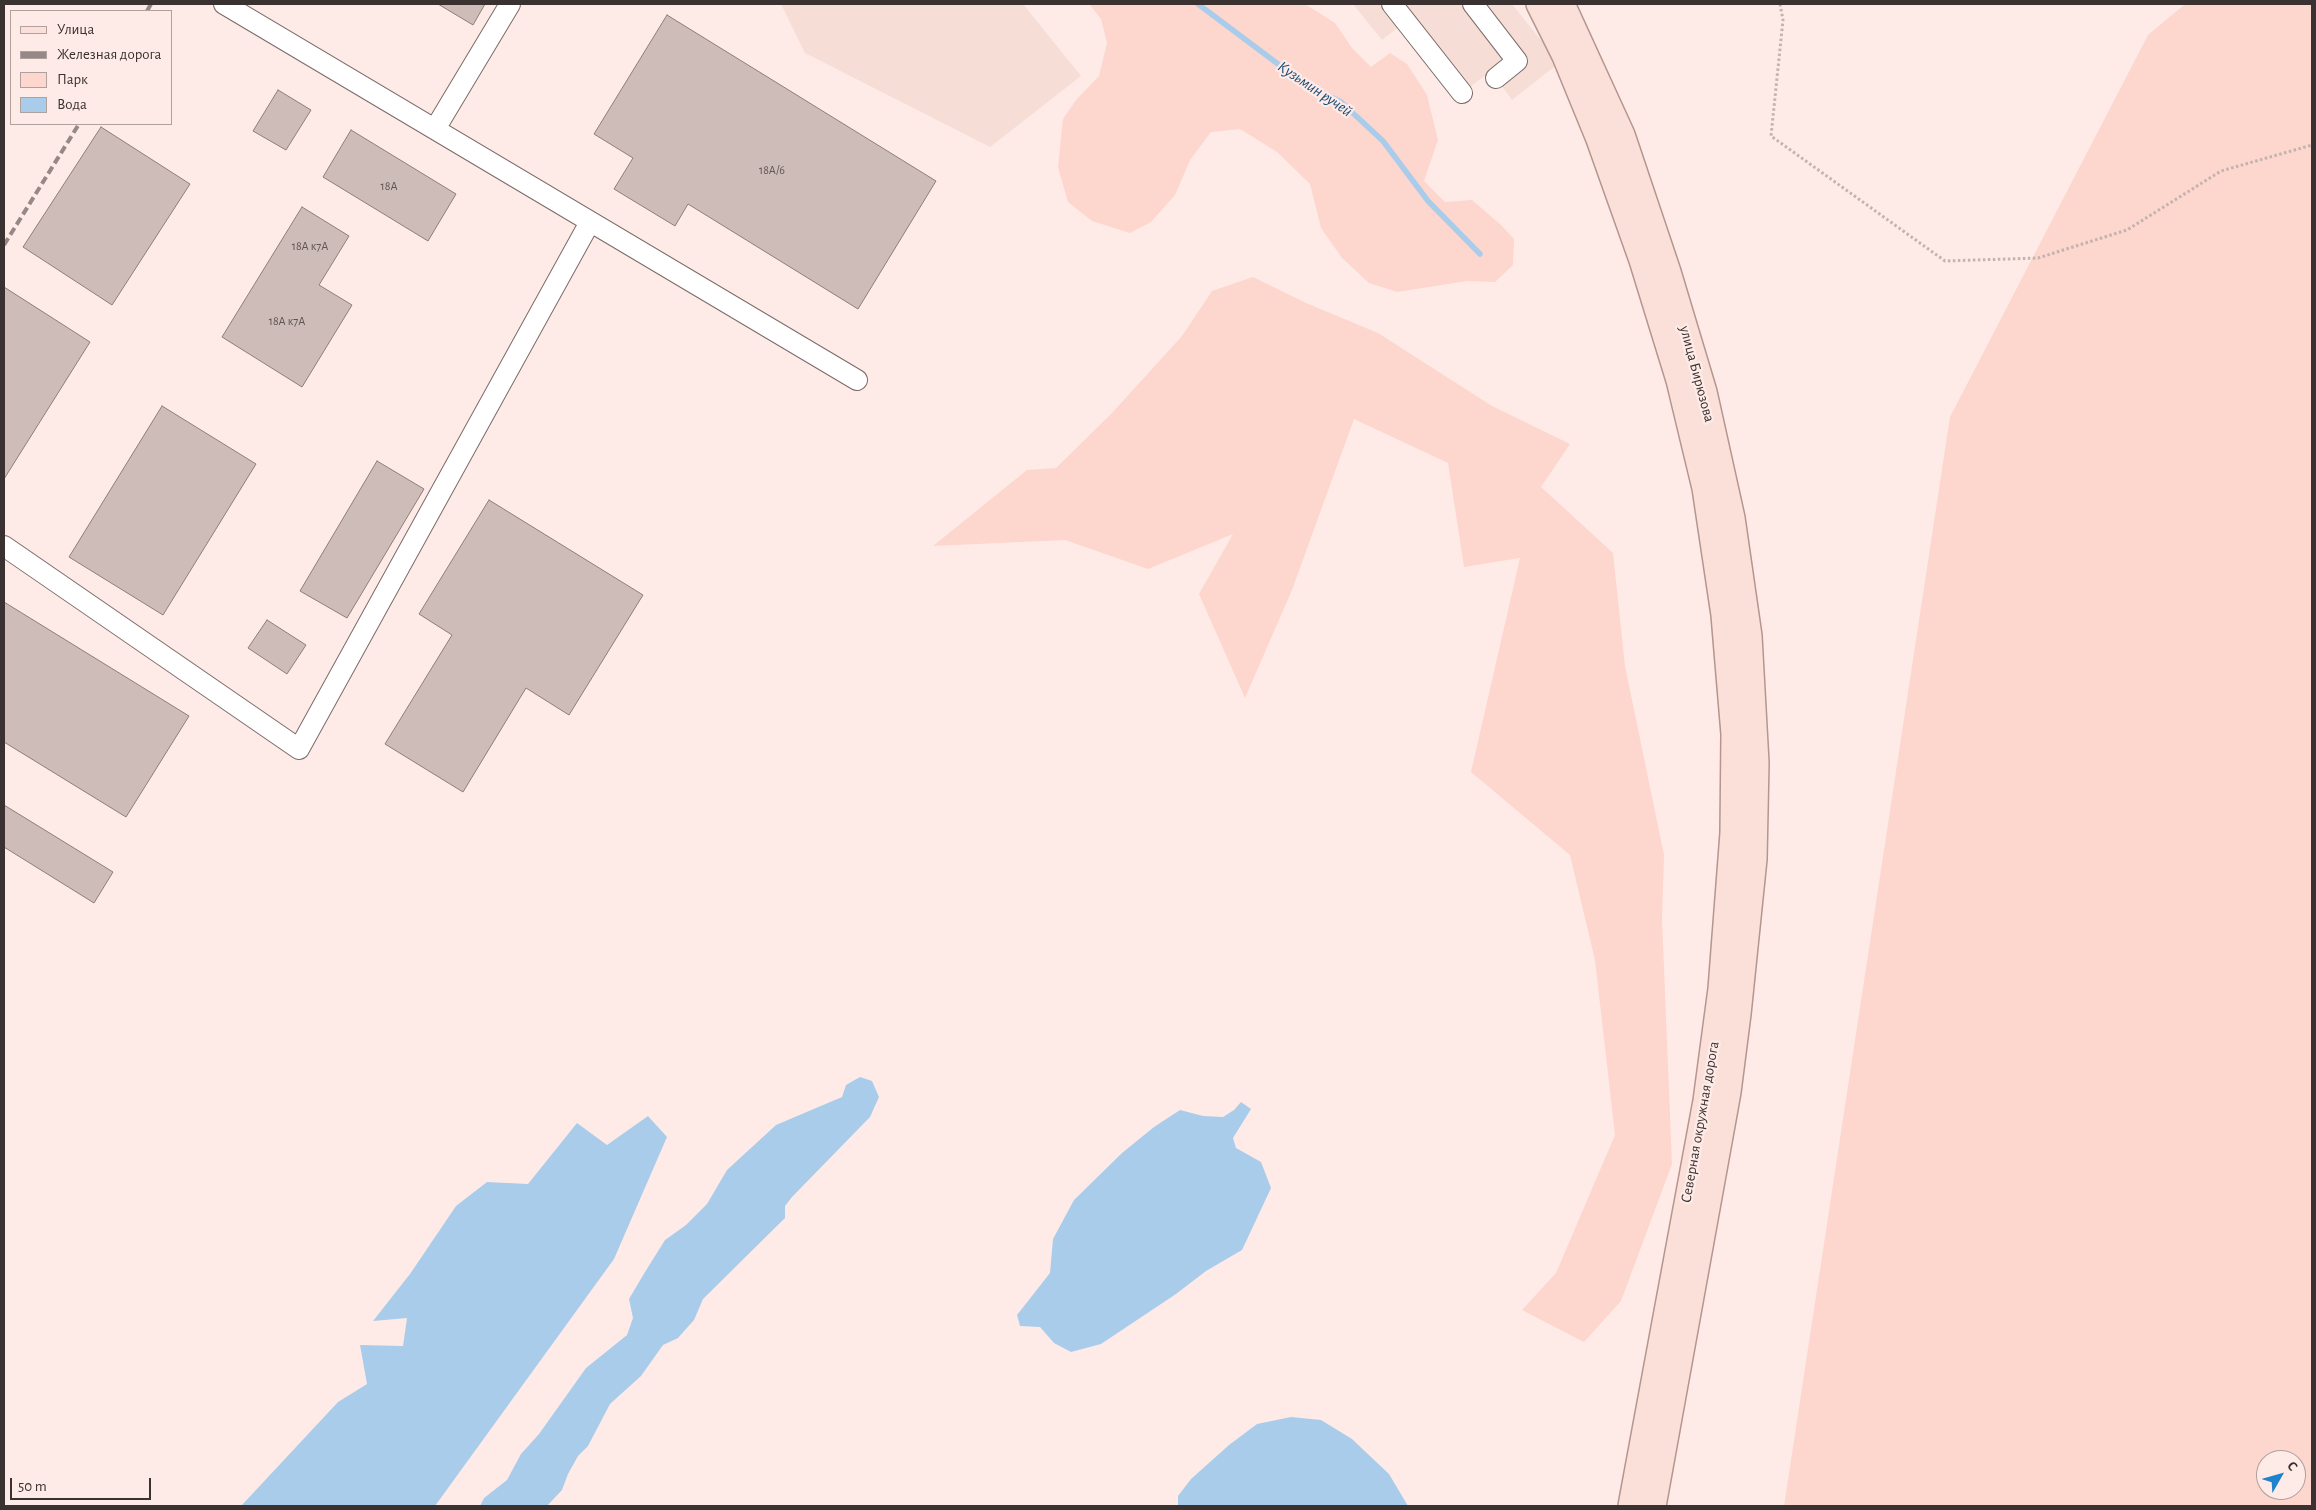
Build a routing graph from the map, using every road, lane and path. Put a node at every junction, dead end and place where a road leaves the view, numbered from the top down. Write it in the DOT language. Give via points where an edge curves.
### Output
graph roads {
  1 [pos="224,4"];
  2 [pos="510,4"];
  3 [pos="1392,4"];
  4 [pos="1473,4"];
  5 [pos="1539,4"];
  6 [pos="1562,4"];
  7 [pos="1780,4"];
  8 [pos="1496,78"];
  9 [pos="1462,93"];
  10 [pos="435,129"];
  11 [pos="2312,145"];
  12 [pos="590,222"];
  13 [pos="857,380"];
  14 [pos="4,546"];
  15 [pos="1734,734"];
  16 [pos="1756,763"];
  17 [pos="1631,1506"];
  18 [pos="1653,1506"];
  1 -- 10 [label="street"];
  2 -- 10 [label="street"];
  3 -- 9 [label="street"];
  4 -- 8 [label="street" via="1517,61"];
  5 -- 15 [label="main road, улица Бирюзова" via="1565,56 1599,139 1642,260 1678,380 1705,488 1724,615"];
  6 -- 16 [label="main road, улица Бирюзова" via="1622,135 1704,392 1732,518 1749,636"];
  7 -- 11 [label="path" via="1783,20 1771,136 1945,261 2038,258 2127,230 2221,171"];
  10 -- 12 [label="street"];
  12 -- 13 [label="street"];
  12 -- 14 [label="street" via="299,749"];
  15 -- 17 [label="main road, Северная окружная дорога" via="1734,833 1721,989 1707,1092"];
  16 -- 18 [label="main road, Северная окружная дорога" via="1754,859 1732,1062"];
}
